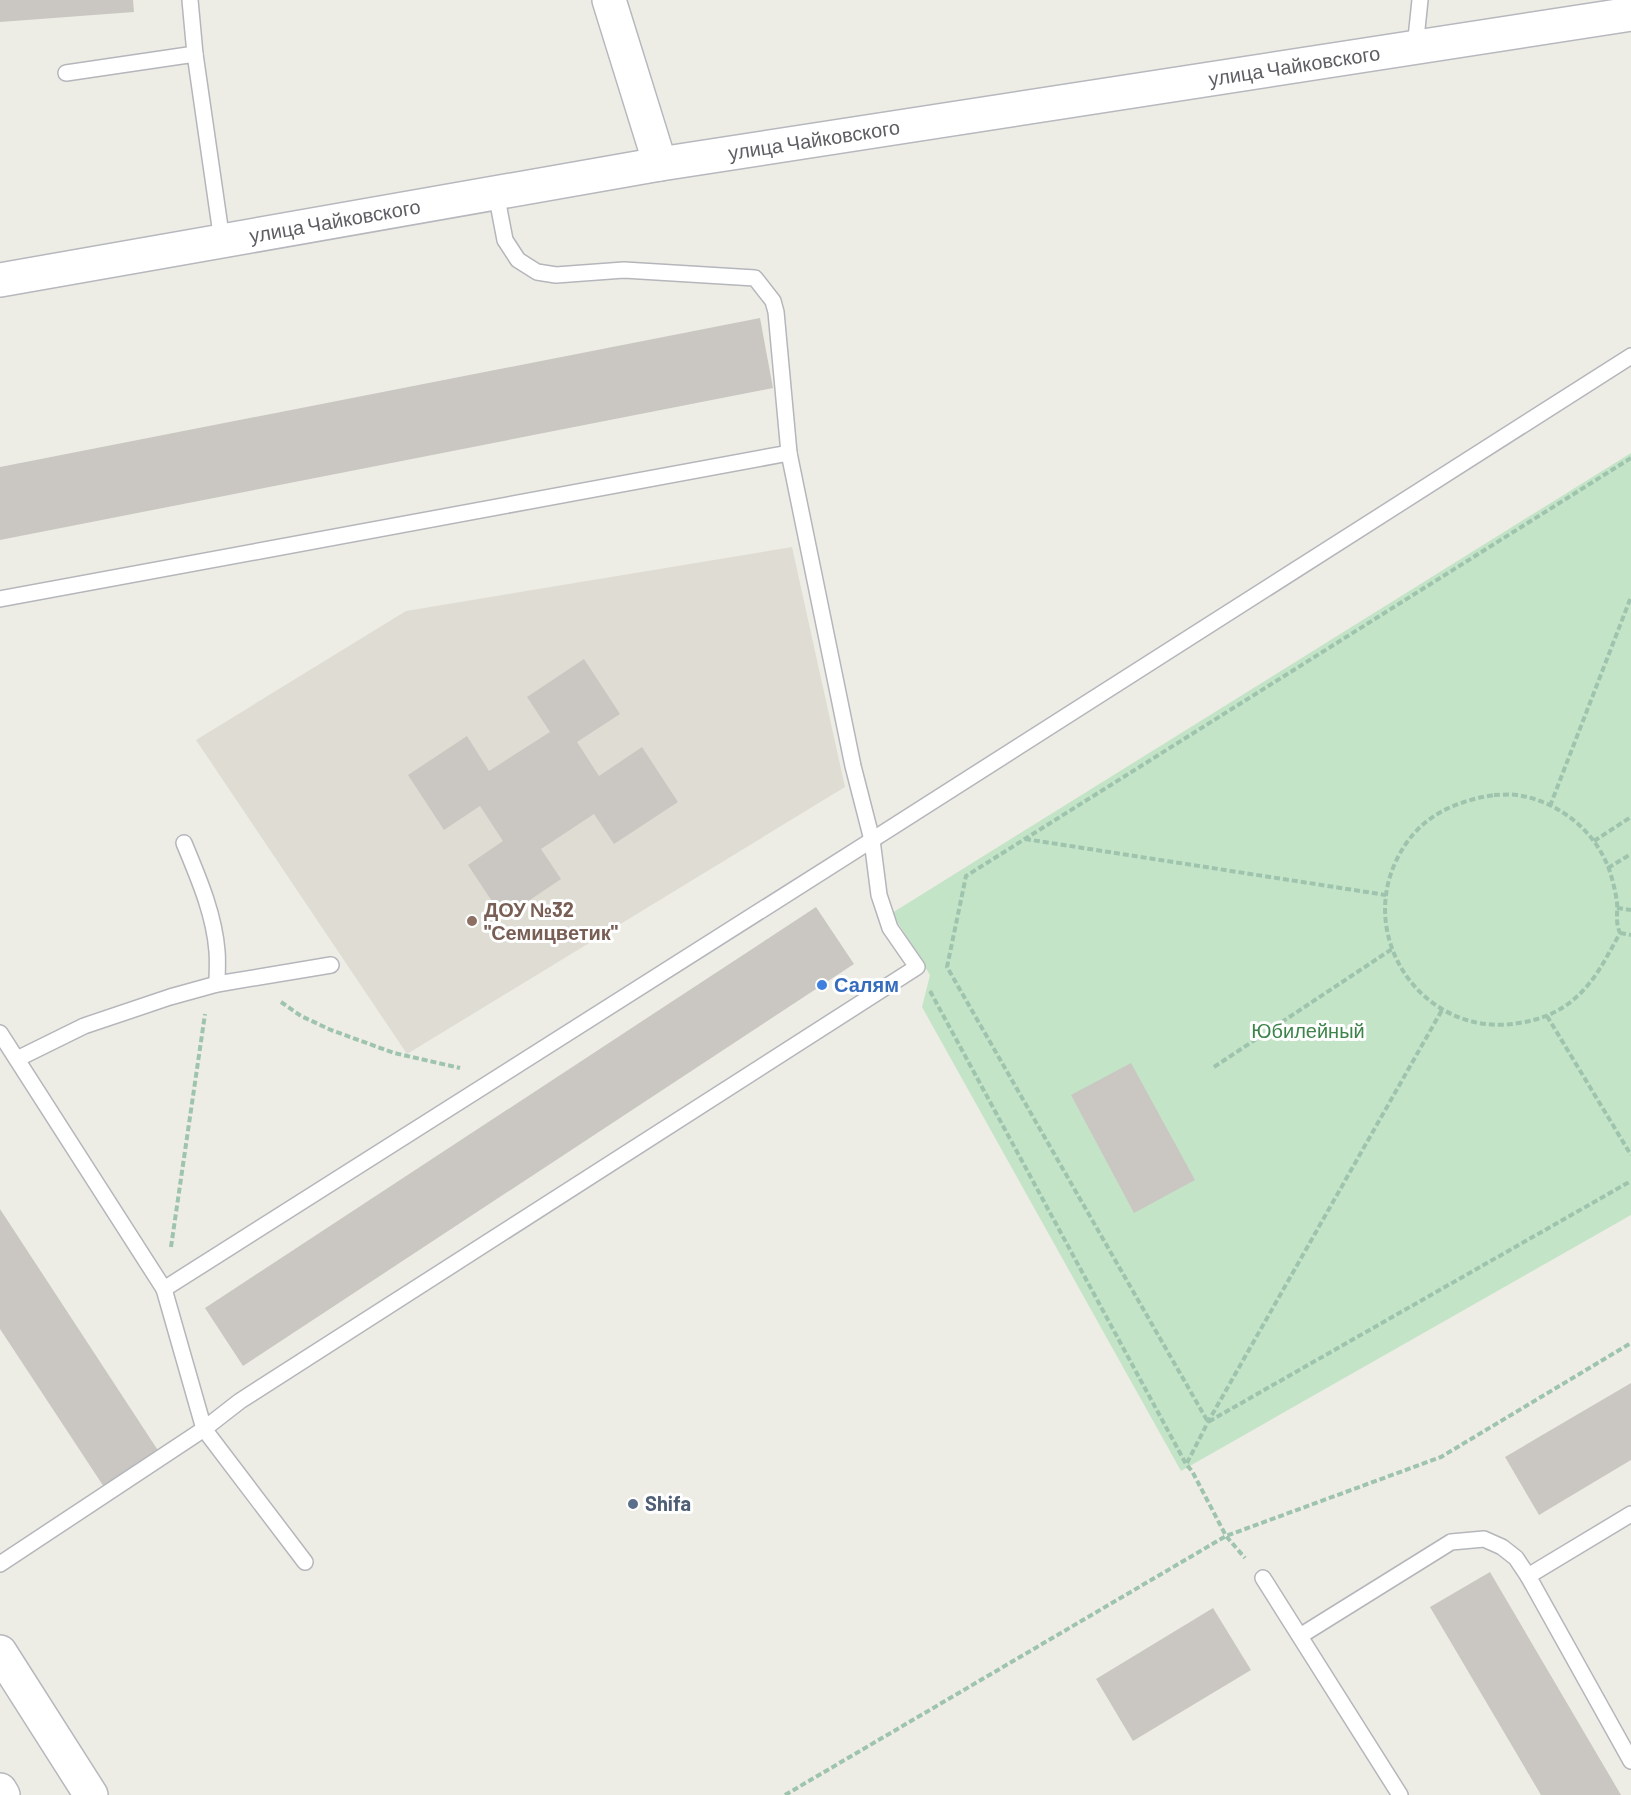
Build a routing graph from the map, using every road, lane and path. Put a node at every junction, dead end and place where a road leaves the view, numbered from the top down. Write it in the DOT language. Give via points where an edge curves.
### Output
graph roads {
  1 [pos="190,0"];
  2 [pos="609,0"];
  3 [pos="1420,0"];
  4 [pos="1631,14"];
  5 [pos="1415,48"];
  6 [pos="195,54"];
  7 [pos="66,73"];
  8 [pos="660,164"];
  9 [pos="496,193"];
  10 [pos="222,241"];
  11 [pos="0,280"];
  12 [pos="1631,356"];
  13 [pos="789,453"];
  14 [pos="1631,458"];
  15 [pos="1631,597"];
  16 [pos="0,599"];
  17 [pos="1550,806"];
  18 [pos="1631,818"];
  19 [pos="1025,839"];
  20 [pos="872,840"];
  21 [pos="1594,841"];
  22 [pos="184,843"];
  23 [pos="1631,854"];
  24 [pos="1608,868"];
  25 [pos="1386,895"];
  26 [pos="1617,908"];
  27 [pos="1631,910"];
  28 [pos="1620,933"];
  29 [pos="1631,935"];
  30 [pos="1392,949"];
  31 [pos="331,966"];
  32 [pos="917,967"];
  33 [pos="249,979"];
  34 [pos="213,985"];
  35 [pos="1443,1010"];
  36 [pos="1547,1016"];
  37 [pos="0,1033"];
  38 [pos="17,1059"];
  39 [pos="1214,1066"];
  40 [pos="478,1090"];
  41 [pos="1631,1155"];
  42 [pos="1631,1181"];
  43 [pos="164,1289"];
  44 [pos="1631,1343"];
  45 [pos="1208,1422"];
  46 [pos="204,1429"];
  47 [pos="1186,1464"];
  48 [pos="1631,1514"];
  49 [pos="1226,1536"];
  50 [pos="305,1562"];
  51 [pos="0,1564"];
  52 [pos="1528,1576"];
  53 [pos="1263,1578"];
  54 [pos="1300,1636"];
  55 [pos="0,1652"];
  56 [pos="1631,1761"];
  57 [pos="0,1790"];
  58 [pos="3,1795"];
  59 [pos="91,1795"];
  60 [pos="785,1795"];
  61 [pos="1400,1795"];
  1 -- 6 [label="lane"];
  2 -- 8 [label="main road"];
  3 -- 5 [label="lane"];
  4 -- 5 [label="main road, улица Чайковского"];
  5 -- 8 [label="main road, улица Чайковского"];
  6 -- 7 [label="lane"];
  6 -- 10 [label="lane"];
  8 -- 9 [label="main road, улица Чайковского"];
  9 -- 10 [label="main road, улица Чайковского"];
  9 -- 13 [label="lane" via="505,240 518,261 537,272 556,275 624,270 755,278 773,301 776,312"];
  10 -- 11 [label="main road, улица Чайковского"];
  12 -- 20 [label="lane"];
  13 -- 16 [label="lane"];
  13 -- 20 [label="lane" via="853,766"];
  14 -- 19 [label="path"];
  15 -- 17 [label="path"];
  17 -- 21 [label="path" via="1578,823"];
  17 -- 25 [label="path" via="1516,795 1471,798 1449,806 1414,833 1391,873"];
  18 -- 21 [label="path"];
  19 -- 25 [label="path"];
  19 -- 45 [label="path" via="966,876 947,968"];
  20 -- 32 [label="lane" via="883,911"];
  20 -- 40 [label="lane"];
  21 -- 24 [label="path"];
  22 -- 34 [label="lane" via="213,924 217,952"];
  23 -- 24 [label="path"];
  24 -- 26 [label="path"];
  25 -- 30 [label="path" via="1385,917"];
  26 -- 27 [label="path"];
  26 -- 28 [label="path" via="1616,925"];
  28 -- 29 [label="path"];
  28 -- 36 [label="path" via="1588,987"];
  30 -- 35 [label="path" via="1408,980"];
  30 -- 39 [label="path"];
  31 -- 33 [label="lane"];
  32 -- 46 [label="lane" via="240,1401"];
  32 -- 47 [label="path"];
  33 -- 34 [label="lane"];
  33 -- 40 [label="path" via="301,1016 332,1030 421,1061 459,1067"];
  34 -- 38 [label="lane" via="84,1026"];
  34 -- 43 [label="path"];
  35 -- 36 [label="path" via="1486,1024 1531,1022"];
  35 -- 45 [label="path"];
  36 -- 41 [label="path"];
  37 -- 38 [label="lane"];
  38 -- 43 [label="lane"];
  40 -- 43 [label="lane"];
  42 -- 45 [label="path"];
  43 -- 46 [label="lane"];
  44 -- 49 [label="path" via="1441,1457"];
  45 -- 47 [label="path"];
  46 -- 50 [label="lane"];
  46 -- 51 [label="lane"];
  47 -- 49 [label="path"];
  48 -- 52 [label="lane"];
  49 -- 60 [label="path"];
  52 -- 54 [label="lane" via="1516,1558 1484,1539 1451,1542"];
  52 -- 56 [label="lane"];
  53 -- 54 [label="lane"];
  54 -- 61 [label="lane"];
  55 -- 59 [label="main road"];
  57 -- 58 [label="main road"];
}
